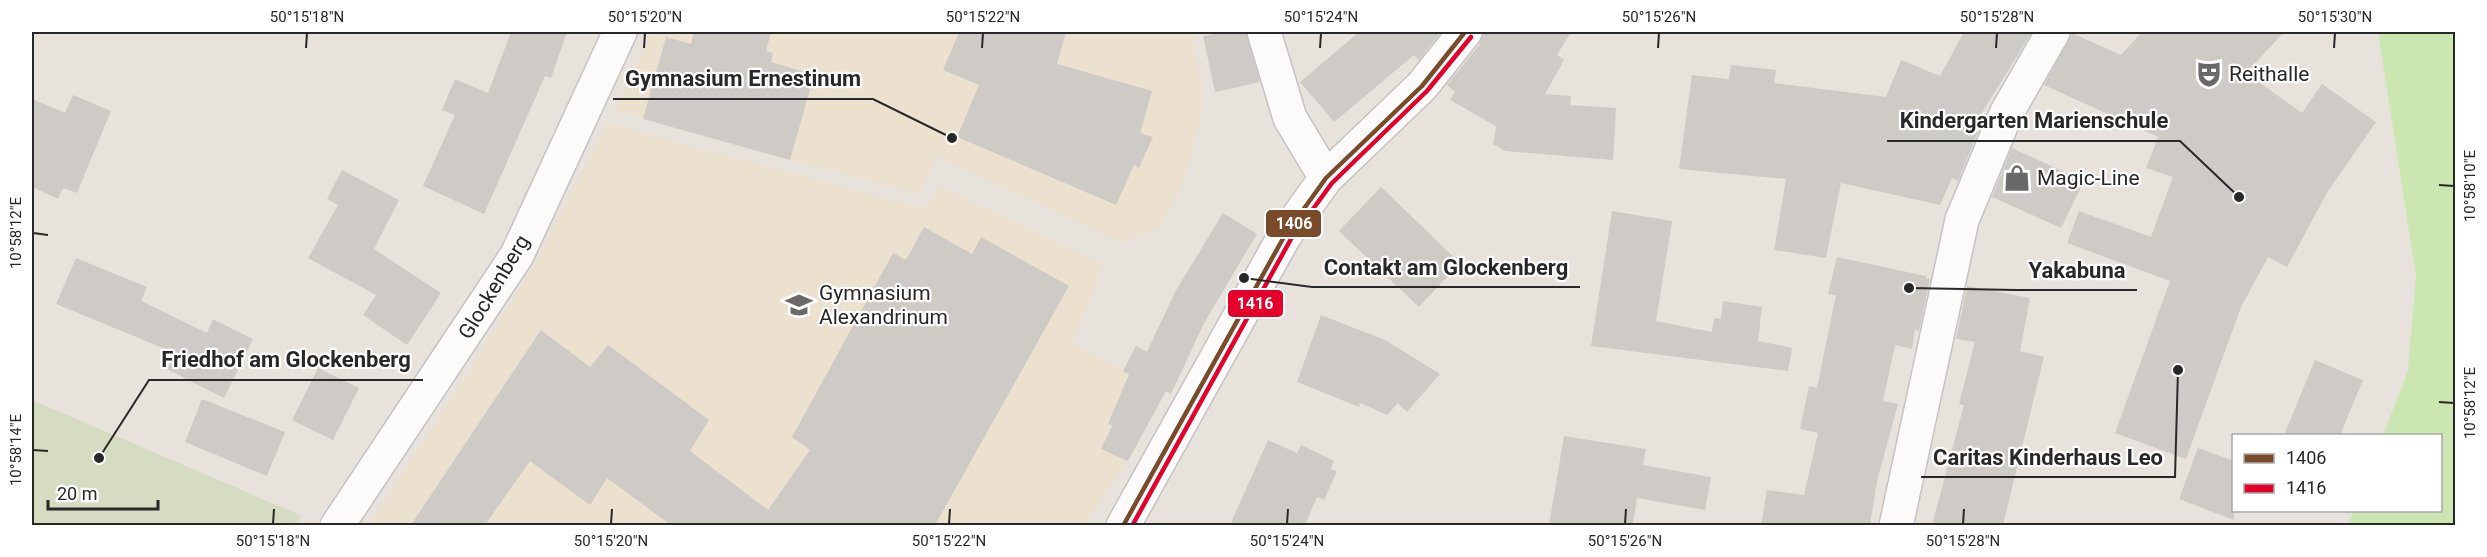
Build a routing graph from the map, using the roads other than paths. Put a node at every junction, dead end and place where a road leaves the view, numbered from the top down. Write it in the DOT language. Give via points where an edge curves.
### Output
graph roads {
  1 [pos="620,32"];
  2 [pos="1264,32"];
  3 [pos="2053,32"];
  4 [pos="1464,33"];
  5 [pos="1326,178"];
  6 [pos="337,525"];
  7 [pos="1123,525"];
  8 [pos="1896,525"];
  1 -- 6 [label="street, Glockenberg" via="517,255"];
  2 -- 5 [label="street" via="1290,118"];
  3 -- 8 [label="street" via="2006,114 1962,220"];
  4 -- 5 [label="street" via="1422,86"];
  5 -- 7 [label="street" via="1255,286"];
}
